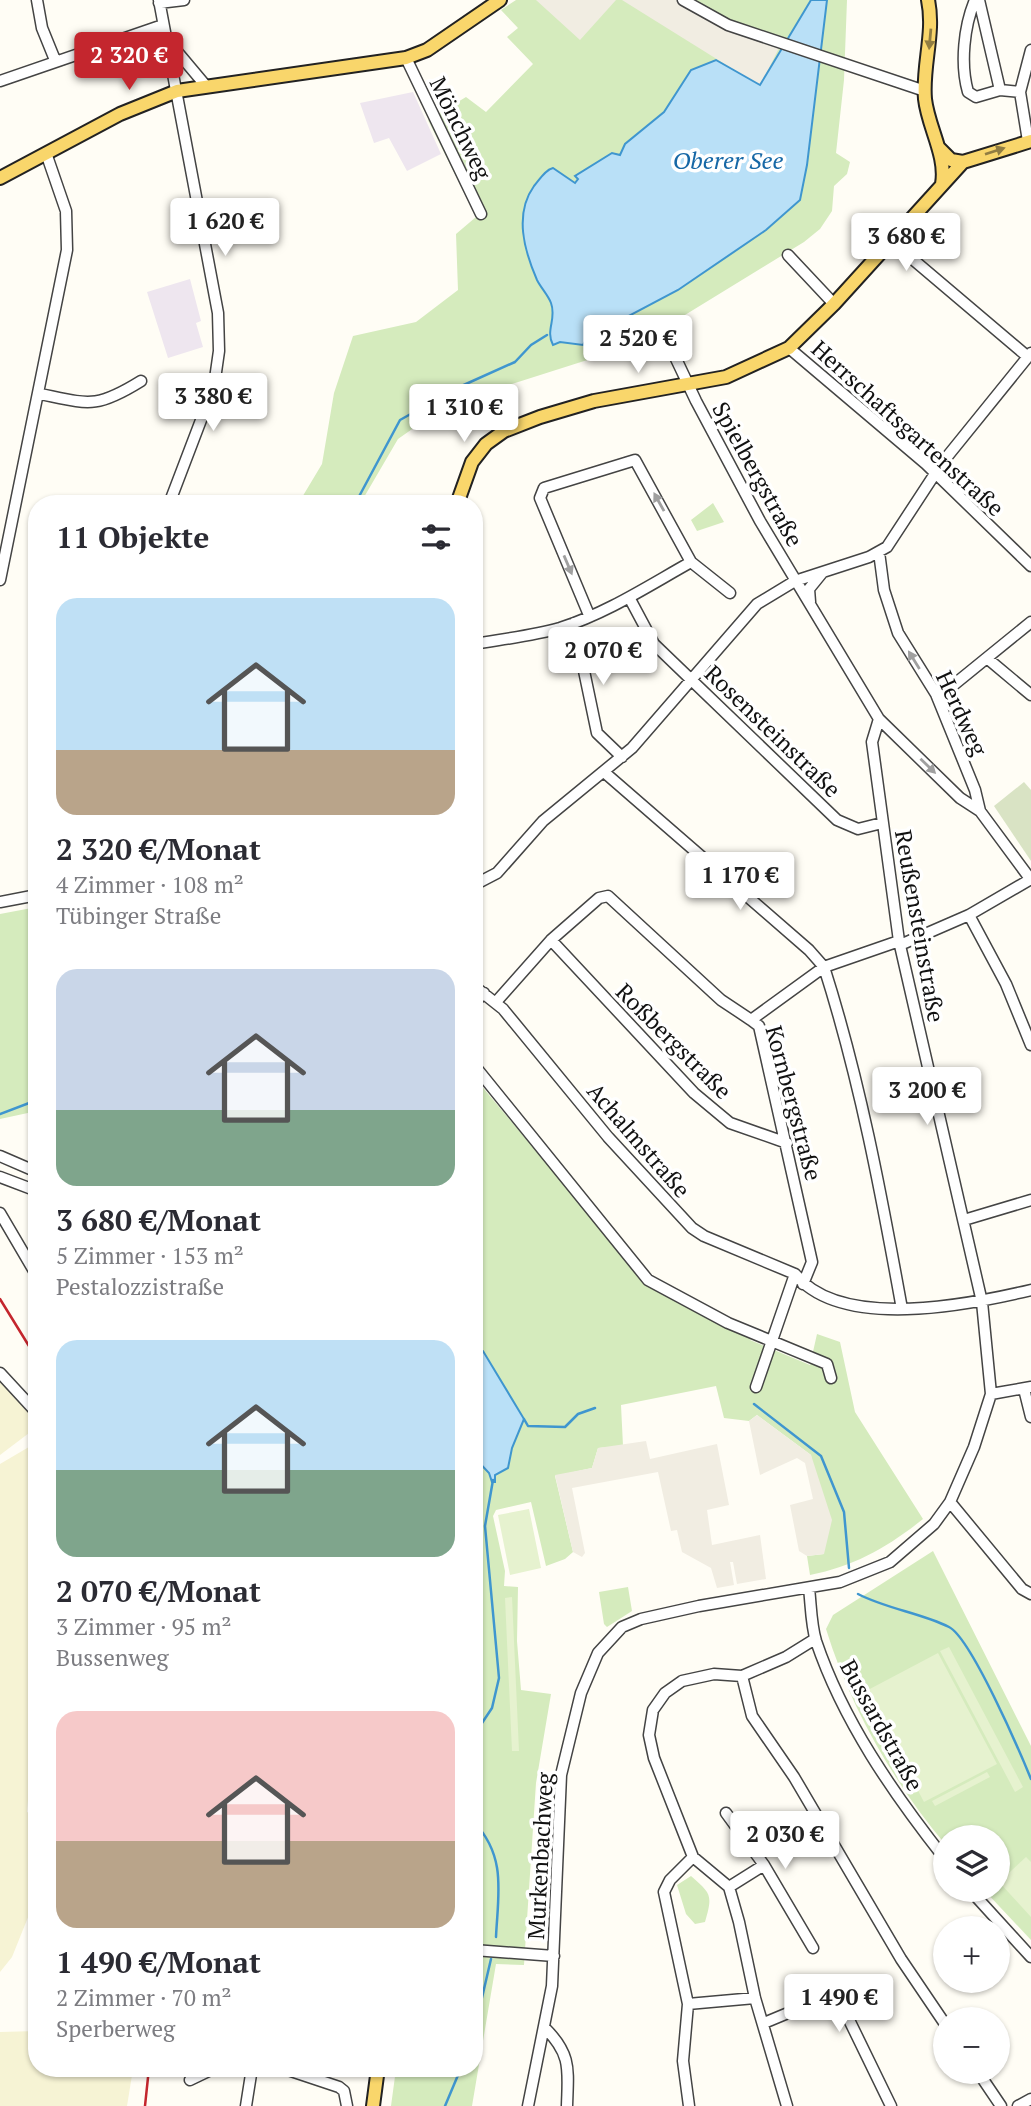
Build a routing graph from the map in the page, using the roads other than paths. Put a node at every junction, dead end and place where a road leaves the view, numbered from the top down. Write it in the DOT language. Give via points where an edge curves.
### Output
graph roads {
  1 [pos="37,0"];
  2 [pos="184,0"];
  3 [pos="500,0"];
  4 [pos="683,0"];
  5 [pos="928,0"];
  6 [pos="977,0"];
  7 [pos="159,2"];
  8 [pos="163,25"];
  9 [pos="166,39"];
  10 [pos="1031,50"];
  11 [pos="406,58"];
  12 [pos="55,60"];
  13 [pos="0,81"];
  14 [pos="206,86"];
  15 [pos="1000,90"];
  16 [pos="177,91"];
  17 [pos="925,91"];
  18 [pos="1020,92"];
  19 [pos="1029,141"];
  20 [pos="938,147"];
  21 [pos="46,153"];
  22 [pos="963,162"];
  23 [pos="0,178"];
  24 [pos="942,184"];
  25 [pos="481,214"];
  26 [pos="890,240"];
  27 [pos="788,255"];
  28 [pos="834,304"];
  29 [pos="660,325"];
  30 [pos="789,348"];
  31 [pos="1030,355"];
  32 [pos="141,381"];
  33 [pos="689,385"];
  34 [pos="40,394"];
  35 [pos="935,473"];
  36 [pos="172,495"];
  37 [pos="460,495"];
  38 [pos="879,552"];
  39 [pos="691,562"];
  40 [pos="1031,566"];
  41 [pos="823,573"];
  42 [pos="0,580"];
  43 [pos="794,581"];
  44 [pos="730,593"];
  45 [pos="630,599"];
  46 [pos="814,612"];
  47 [pos="589,615"];
  48 [pos="1031,622"];
  49 [pos="574,623"];
  50 [pos="483,642"];
  51 [pos="988,659"];
  52 [pos="692,678"];
  53 [pos="936,694"];
  54 [pos="1031,695"];
  55 [pos="879,719"];
  56 [pos="622,757"];
  57 [pos="604,772"];
  58 [pos="980,811"];
  59 [pos="882,823"];
  60 [pos="483,880"];
  61 [pos="1031,880"];
  62 [pos="28,897"];
  63 [pos="0,902"];
  64 [pos="969,915"];
  65 [pos="551,940"];
  66 [pos="900,943"];
  67 [pos="824,967"];
  68 [pos="484,993"];
  69 [pos="496,1002"];
  70 [pos="751,1020"];
  71 [pos="1031,1044"];
  72 [pos="483,1076"];
  73 [pos="787,1143"];
  74 [pos="0,1156"];
  75 [pos="28,1168"];
  76 [pos="0,1177"];
  77 [pos="28,1188"];
  78 [pos="1031,1200"];
  79 [pos="0,1213"];
  80 [pos="964,1220"];
  81 [pos="28,1261"];
  82 [pos="795,1274"];
  83 [pos="803,1284"];
  84 [pos="1031,1290"];
  85 [pos="982,1302"];
  86 [pos="902,1309"];
  87 [pos="772,1340"];
  88 [pos="0,1373"];
  89 [pos="831,1378"];
  90 [pos="756,1387"];
  91 [pos="1028,1388"];
  92 [pos="991,1394"];
  93 [pos="28,1403"];
  94 [pos="1031,1417"];
  95 [pos="950,1502"];
  96 [pos="809,1588"];
  97 [pos="1031,1594"];
  98 [pos="815,1639"];
  99 [pos="742,1676"];
  100 [pos="726,1813"];
  101 [pos="933,1843"];
  102 [pos="693,1857"];
  103 [pos="764,1865"];
  104 [pos="729,1887"];
  105 [pos="981,1902"];
  106 [pos="813,1948"];
  107 [pos="483,1951"];
  108 [pos="554,1956"];
  109 [pos="1031,1958"];
  110 [pos="755,1998"];
  111 [pos="688,2004"];
  112 [pos="933,2007"];
  113 [pos="764,2023"];
  114 [pos="545,2028"];
  115 [pos="196,2077"];
  116 [pos="251,2077"];
  117 [pos="309,2077"];
  118 [pos="377,2077"];
  119 [pos="190,2080"];
  120 [pos="986,2084"];
  121 [pos="1031,2099"];
  122 [pos="246,2106"];
  123 [pos="347,2106"];
  124 [pos="373,2106"];
  125 [pos="528,2106"];
  126 [pos="567,2106"];
  127 [pos="690,2106"];
  128 [pos="787,2106"];
  129 [pos="891,2106"];
  130 [pos="1001,2106"];
  131 [pos="1018,2106"];
  1 -- 12 [label="street"];
  2 -- 7 [label="street"];
  3 -- 11 [label="main road" via="427,50"];
  4 -- 17 [label="street" via="728,25"];
  5 -- 17 [label="main road, one-way"];
  6 -- 15 [label="street"];
  6 -- 15 [label="street" via="968,17 963,76 968,92 976,97"];
  7 -- 8 [label="street"];
  8 -- 9 [label="street"];
  8 -- 12 [label="street"];
  9 -- 14 [label="street"];
  9 -- 16 [label="street"];
  10 -- 18 [label="street"];
  11 -- 14 [label="main road"];
  11 -- 25 [label="street, Mönchweg"];
  12 -- 13 [label="street"];
  14 -- 16 [label="main road"];
  15 -- 18 [label="street"];
  16 -- 21 [label="main road" via="120,114"];
  16 -- 36 [label="street" via="214,285 219,351 214,386"];
  17 -- 20 [label="main road"];
  18 -- 19 [label="street"];
  22 -- 19 [label="main road, one-way"];
  20 -- 22 [label="main road" via="951,160"];
  20 -- 24 [label="main road"];
  21 -- 23 [label="main road"];
  21 -- 34 [label="street" via="64,202 68,241"];
  22 -- 24 [label="main road"];
  24 -- 26 [label="main road"];
  26 -- 28 [label="main road"];
  26 -- 31 [label="street"];
  27 -- 28 [label="street"];
  28 -- 30 [label="main road"];
  29 -- 33 [label="street, Spielbergstraße"];
  30 -- 33 [label="main road" via="726,377"];
  30 -- 35 [label="street, Herrschaftsgartenstraße"];
  31 -- 35 [label="street"];
  32 -- 34 [label="street" via="89,404"];
  33 -- 37 [label="main road" via="605,399 504,431 472,462"];
  33 -- 43 [label="street, Spielbergstraße"];
  34 -- 42 [label="street"];
  35 -- 38 [label="street" via="895,537"];
  35 -- 40 [label="street, Herrschaftsgartenstraße"];
  38 -- 41 [label="street"];
  53 -- 38 [label="street, Herdweg, one-way" via="898,633 884,590"];
  39 -- 44 [label="street"];
  39 -- 45 [label="street"];
  39 -- 47 [label="street, one-way" via="635,460 544,488 541,504"];
  41 -- 43 [label="street"];
  41 -- 46 [label="street" via="809,589"];
  43 -- 46 [label="street, Spielbergstraße"];
  43 -- 52 [label="street" via="757,604"];
  45 -- 47 [label="street"];
  45 -- 52 [label="street, Rosensteinstraße" via="654,644"];
  46 -- 55 [label="street, Spielbergstraße"];
  47 -- 49 [label="street"];
  48 -- 51 [label="street"];
  49 -- 50 [label="street"];
  49 -- 56 [label="street" via="597,733"];
  51 -- 53 [label="street"];
  51 -- 54 [label="street"];
  52 -- 56 [label="street"];
  52 -- 59 [label="street, Rosensteinstraße" via="837,820 858,829"];
  53 -- 58 [label="street, Herdweg"];
  55 -- 58 [label="street, Spielbergstraße, one-way" via="960,798"];
  55 -- 59 [label="street, Reußensteinstraße" via="872,741"];
  56 -- 57 [label="street"];
  57 -- 60 [label="street" via="543,821 497,873"];
  57 -- 67 [label="street"];
  58 -- 61 [label="street, Herdweg"];
  59 -- 66 [label="street, Reußensteinstraße"];
  61 -- 64 [label="street, Kornbergstraße"];
  62 -- 63 [label="street"];
  64 -- 66 [label="street, Kornbergstraße"];
  64 -- 71 [label="street"];
  65 -- 69 [label="street"];
  65 -- 70 [label="street" via="608,895 721,1000"];
  65 -- 73 [label="street, Roßbergstraße" via="694,1093 730,1123"];
  66 -- 67 [label="street, Kornbergstraße"];
  66 -- 80 [label="street, Reußensteinstraße"];
  67 -- 70 [label="street, Kornbergstraße"];
  67 -- 86 [label="street" via="874,1151"];
  68 -- 69 [label="street, Achalmstraße"];
  69 -- 82 [label="street, Achalmstraße" via="608,1137 692,1228"];
  70 -- 73 [label="street, Kornbergstraße" via="759,1026"];
  72 -- 87 [label="street" via="648,1280 728,1323"];
  73 -- 83 [label="street, Kornbergstraße" via="812,1262"];
  74 -- 75 [label="street"];
  76 -- 77 [label="street"];
  78 -- 80 [label="street"];
  79 -- 81 [label="street"];
  80 -- 85 [label="street, Reußensteinstraße"];
  82 -- 83 [label="street, Achalmstraße"];
  82 -- 87 [label="street"];
  83 -- 86 [label="street, Achalmstraße" via="824,1298"];
  84 -- 85 [label="street, Achalmstraße"];
  85 -- 86 [label="street, Achalmstraße"];
  85 -- 92 [label="street, Reußensteinstraße"];
  87 -- 89 [label="street" via="827,1364"];
  87 -- 90 [label="street"];
  88 -- 93 [label="street"];
  91 -- 92 [label="street"];
  91 -- 94 [label="street"];
  92 -- 95 [label="street, Reußensteinstraße"];
  95 -- 96 [label="street, Reußensteinstraße" via="934,1524 890,1562 848,1580"];
  95 -- 97 [label="street"];
  96 -- 98 [label="street, Bussardstraße"];
  96 -- 108 [label="street, Murkenbachweg" via="641,1619 622,1627 598,1654 581,1693 561,1775"];
  98 -- 99 [label="street"];
  98 -- 101 [label="street, Bussardstraße" via="869,1751"];
  99 -- 102 [label="street" via="714,1674 682,1681 665,1693 653,1710 649,1735 654,1758"];
  99 -- 112 [label="street" via="752,1716"];
  100 -- 103 [label="street"];
  102 -- 104 [label="street"];
  102 -- 111 [label="street" via="664,1892"];
  103 -- 104 [label="street"];
  103 -- 106 [label="street"];
  104 -- 110 [label="street"];
  105 -- 109 [label="street"];
  107 -- 108 [label="street, Murkenbachweg"];
  108 -- 114 [label="street, Murkenbachweg"];
  110 -- 111 [label="street"];
  110 -- 113 [label="street"];
  111 -- 127 [label="street" via="682,2061"];
  113 -- 128 [label="street"];
  113 -- 129 [label="street" via="836,1993"];
  114 -- 125 [label="street, Murkenbachweg"];
  114 -- 126 [label="street" via="568,2059"];
  115 -- 119 [label="street"];
  116 -- 122 [label="street"];
  117 -- 123 [label="street" via="339,2087"];
  118 -- 124 [label="main road"];
  120 -- 130 [label="street"];
  121 -- 131 [label="street"];
}
